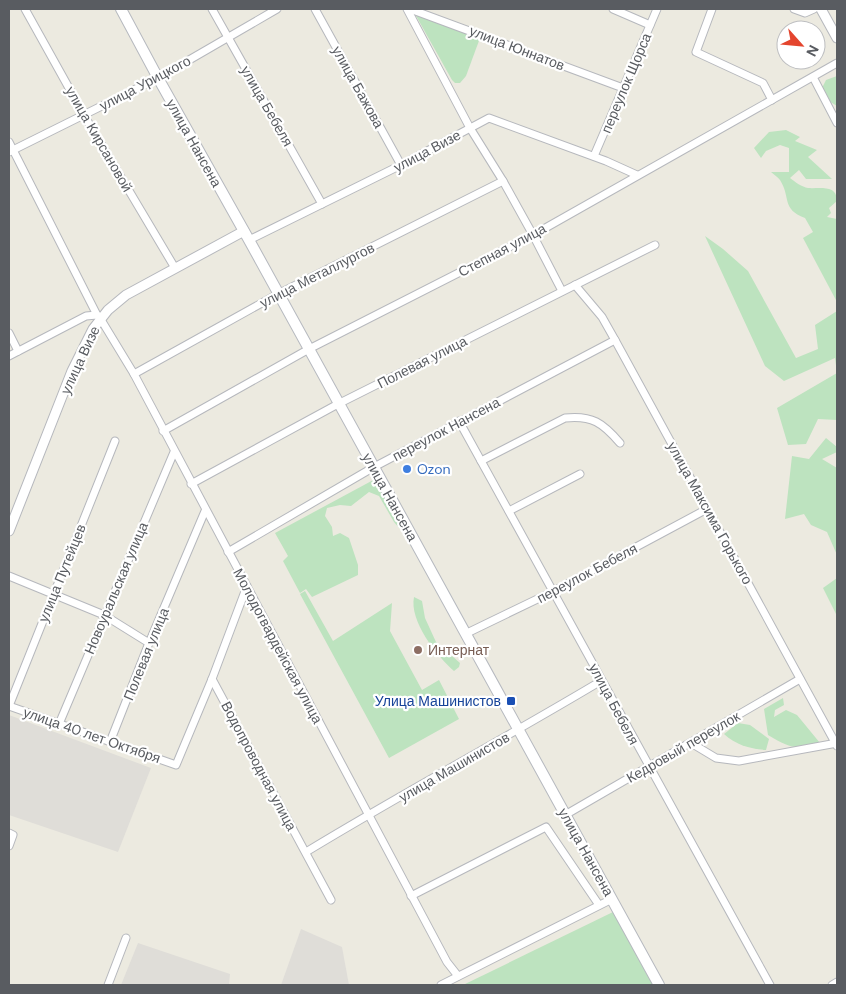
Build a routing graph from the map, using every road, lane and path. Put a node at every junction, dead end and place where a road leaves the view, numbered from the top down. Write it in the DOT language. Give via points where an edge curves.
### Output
graph roads {
  1 [pos="25,9"];
  2 [pos="121,9"];
  3 [pos="212,9"];
  4 [pos="277,9"];
  5 [pos="315,9"];
  6 [pos="409,9"];
  7 [pos="613,9"];
  8 [pos="657,9"];
  9 [pos="712,9"];
  10 [pos="794,9"];
  11 [pos="814,9"];
  12 [pos="821,9"];
  13 [pos="650,25"];
  14 [pos="228,38"];
  15 [pos="837,38"];
  16 [pos="837,63"];
  17 [pos="813,77"];
  18 [pos="158,78"];
  19 [pos="623,88"];
  20 [pos="772,100"];
  21 [pos="84,115"];
  22 [pos="837,123"];
  23 [pos="470,128"];
  24 [pos="9,142"];
  25 [pos="11,150"];
  26 [pos="594,156"];
  27 [pos="401,165"];
  28 [pos="638,175"];
  29 [pos="503,181"];
  30 [pos="322,204"];
  31 [pos="534,234"];
  32 [pos="246,235"];
  33 [pos="655,245"];
  34 [pos="175,268"];
  35 [pos="575,284"];
  36 [pos="562,291"];
  37 [pos="278,294"];
  38 [pos="99,316"];
  39 [pos="9,333"];
  40 [pos="615,340"];
  41 [pos="309,349"];
  42 [pos="18,350"];
  43 [pos="9,356"];
  44 [pos="134,374"];
  45 [pos="338,404"];
  46 [pos="460,421"];
  47 [pos="163,430"];
  48 [pos="115,441"];
  49 [pos="620,443"];
  50 [pos="174,452"];
  51 [pos="481,461"];
  52 [pos="374,467"];
  53 [pos="580,474"];
  54 [pos="191,484"];
  55 [pos="707,509"];
  56 [pos="205,510"];
  57 [pos="509,511"];
  58 [pos="9,531"];
  59 [pos="228,552"];
  60 [pos="9,576"];
  61 [pos="247,586"];
  62 [pos="554,591"];
  63 [pos="53,594"];
  64 [pos="104,615"];
  65 [pos="465,634"];
  66 [pos="149,642"];
  67 [pos="212,679"];
  68 [pos="800,679"];
  69 [pos="601,681"];
  70 [pos="9,706"];
  71 [pos="59,724"];
  72 [pos="519,730"];
  73 [pos="110,742"];
  74 [pos="691,743"];
  75 [pos="837,744"];
  76 [pos="648,768"];
  77 [pos="367,815"];
  78 [pos="565,815"];
  79 [pos="11,834"];
  80 [pos="9,846"];
  81 [pos="306,852"];
  82 [pos="410,896"];
  83 [pos="612,899"];
  84 [pos="332,900"];
  85 [pos="599,904"];
  86 [pos="126,938"];
  87 [pos="458,976"];
  88 [pos="837,982"];
  89 [pos="108,985"];
  90 [pos="441,985"];
  91 [pos="660,985"];
  92 [pos="770,985"];
  93 [pos="832,985"];
  1 -- 21 [label="street, улица Кирсановой"];
  2 -- 18 [label="main road, улица Нансена"];
  3 -- 14 [label="street, улица Бебеля"];
  4 -- 14 [label="street, улица Урицкого"];
  5 -- 27 [label="street, улица Бажова"];
  6 -- 19 [label="street, улица Юннатов"];
  6 -- 23 [label="street"];
  7 -- 13 [label="street"];
  8 -- 13 [label="street, переулок Щорса"];
  9 -- 20 [label="street" via="696,52 763,83"];
  10 -- 11 [label="street" via="805,13"];
  12 -- 15 [label="street"];
  13 -- 19 [label="street, переулок Щорса"];
  14 -- 18 [label="street, улица Урицкого"];
  14 -- 30 [label="street, улица Бебеля"];
  16 -- 17 [label="street, Степная улица"];
  17 -- 20 [label="street, Степная улица"];
  17 -- 22 [label="street"];
  18 -- 21 [label="street, улица Урицкого"];
  18 -- 32 [label="main road, улица Нансена"];
  19 -- 26 [label="street, переулок Щорса"];
  20 -- 28 [label="street, Степная улица"];
  21 -- 25 [label="street, улица Урицкого"];
  21 -- 34 [label="street, улица Кирсановой"];
  23 -- 26 [label="street, улица Визе" via="489,118"];
  23 -- 27 [label="street, улица Визе"];
  23 -- 29 [label="street"];
  24 -- 25 [label="street, Молодогвардейская улица"];
  25 -- 38 [label="street, Молодогвардейская улица"];
  26 -- 28 [label="street, улица Визе"];
  27 -- 30 [label="street, улица Визе"];
  28 -- 31 [label="street, Степная улица"];
  29 -- 31 [label="street"];
  29 -- 37 [label="street, улица Металлургов"];
  30 -- 32 [label="street, улица Визе"];
  31 -- 36 [label="street"];
  31 -- 41 [label="street, Степная улица"];
  32 -- 34 [label="street, улица Визе"];
  32 -- 37 [label="main road, улица Нансена"];
  33 -- 35 [label="street, Полевая улица"];
  34 -- 38 [label="street, улица Визе" via="126,295"];
  35 -- 36 [label="street, Полевая улица"];
  35 -- 40 [label="street, улица Максима Горького" via="602,317"];
  36 -- 45 [label="street, Полевая улица"];
  37 -- 41 [label="main road, улица Нансена"];
  37 -- 44 [label="street, улица Металлургов"];
  38 -- 42 [label="street" via="86,316"];
  38 -- 44 [label="street, Молодогвардейская улица"];
  38 -- 58 [label="street, улица Визе" via="72,371"];
  39 -- 42 [label="street"];
  40 -- 46 [label="street, переулок Нансена"];
  40 -- 55 [label="street, улица Максима Горького"];
  41 -- 45 [label="main road, улица Нансена"];
  41 -- 47 [label="street, Степная улица"];
  42 -- 43 [label="street"];
  44 -- 47 [label="street, Молодогвардейская улица"];
  45 -- 52 [label="main road, улица Нансена"];
  45 -- 54 [label="street, Полевая улица"];
  46 -- 51 [label="street, улица Бебеля"];
  46 -- 52 [label="street, переулок Нансена"];
  47 -- 50 [label="street, Молодогвардейская улица"];
  48 -- 63 [label="street, улица Путейцев"];
  49 -- 51 [label="street" via="607,428 593,420 565,418"];
  50 -- 54 [label="street, Молодогвардейская улица"];
  50 -- 64 [label="street, Новоуральская улица"];
  51 -- 57 [label="street, улица Бебеля"];
  52 -- 59 [label="street, переулок Нансена"];
  52 -- 65 [label="main road, улица Нансена"];
  53 -- 57 [label="street"];
  54 -- 56 [label="street, Молодогвардейская улица"];
  55 -- 62 [label="street, переулок Бебеля"];
  55 -- 68 [label="street, улица Максима Горького"];
  56 -- 59 [label="street, Молодогвардейская улица"];
  56 -- 66 [label="street, Полевая улица"];
  57 -- 62 [label="street, улица Бебеля"];
  59 -- 61 [label="street, Молодогвардейская улица"];
  60 -- 63 [label="street"];
  61 -- 67 [label="street"];
  61 -- 77 [label="street, Молодогвардейская улица"];
  62 -- 65 [label="street, переулок Бебеля"];
  62 -- 69 [label="street, улица Бебеля"];
  63 -- 64 [label="street"];
  63 -- 70 [label="street, улица Путейцев"];
  64 -- 66 [label="street"];
  64 -- 71 [label="street, Новоуральская улица"];
  65 -- 72 [label="main road, улица Нансена"];
  66 -- 73 [label="street, Полевая улица"];
  67 -- 73 [label="street, улица 40 лет Октября" via="176,765"];
  67 -- 81 [label="street, Водопроводная улица"];
  68 -- 74 [label="street, Кедровый переулок"];
  68 -- 75 [label="street, улица Максима Горького"];
  69 -- 72 [label="street, улица Машинистов"];
  69 -- 76 [label="street, улица Бебеля"];
  70 -- 71 [label="street, улица 40 лет Октября"];
  71 -- 73 [label="street, улица 40 лет Октября"];
  72 -- 77 [label="street, улица Машинистов"];
  72 -- 78 [label="main road, улица Нансена"];
  74 -- 75 [label="street" via="716,758 739,761"];
  74 -- 76 [label="street, Кедровый переулок"];
  76 -- 78 [label="street, Кедровый переулок"];
  76 -- 92 [label="street, улица Бебеля"];
  77 -- 81 [label="street, улица Машинистов"];
  77 -- 82 [label="street, Молодогвардейская улица"];
  78 -- 83 [label="main road, улица Нансена"];
  79 -- 80 [label="street"];
  81 -- 84 [label="street, Водопроводная улица"];
  82 -- 85 [label="street" via="546,827"];
  82 -- 87 [label="street, Молодогвардейская улица" via="446,962"];
  83 -- 85 [label="street"];
  83 -- 91 [label="main road, улица Нансена"];
  85 -- 87 [label="street"];
  86 -- 89 [label="street"];
  87 -- 90 [label="street"];
  88 -- 93 [label="street"];
}
